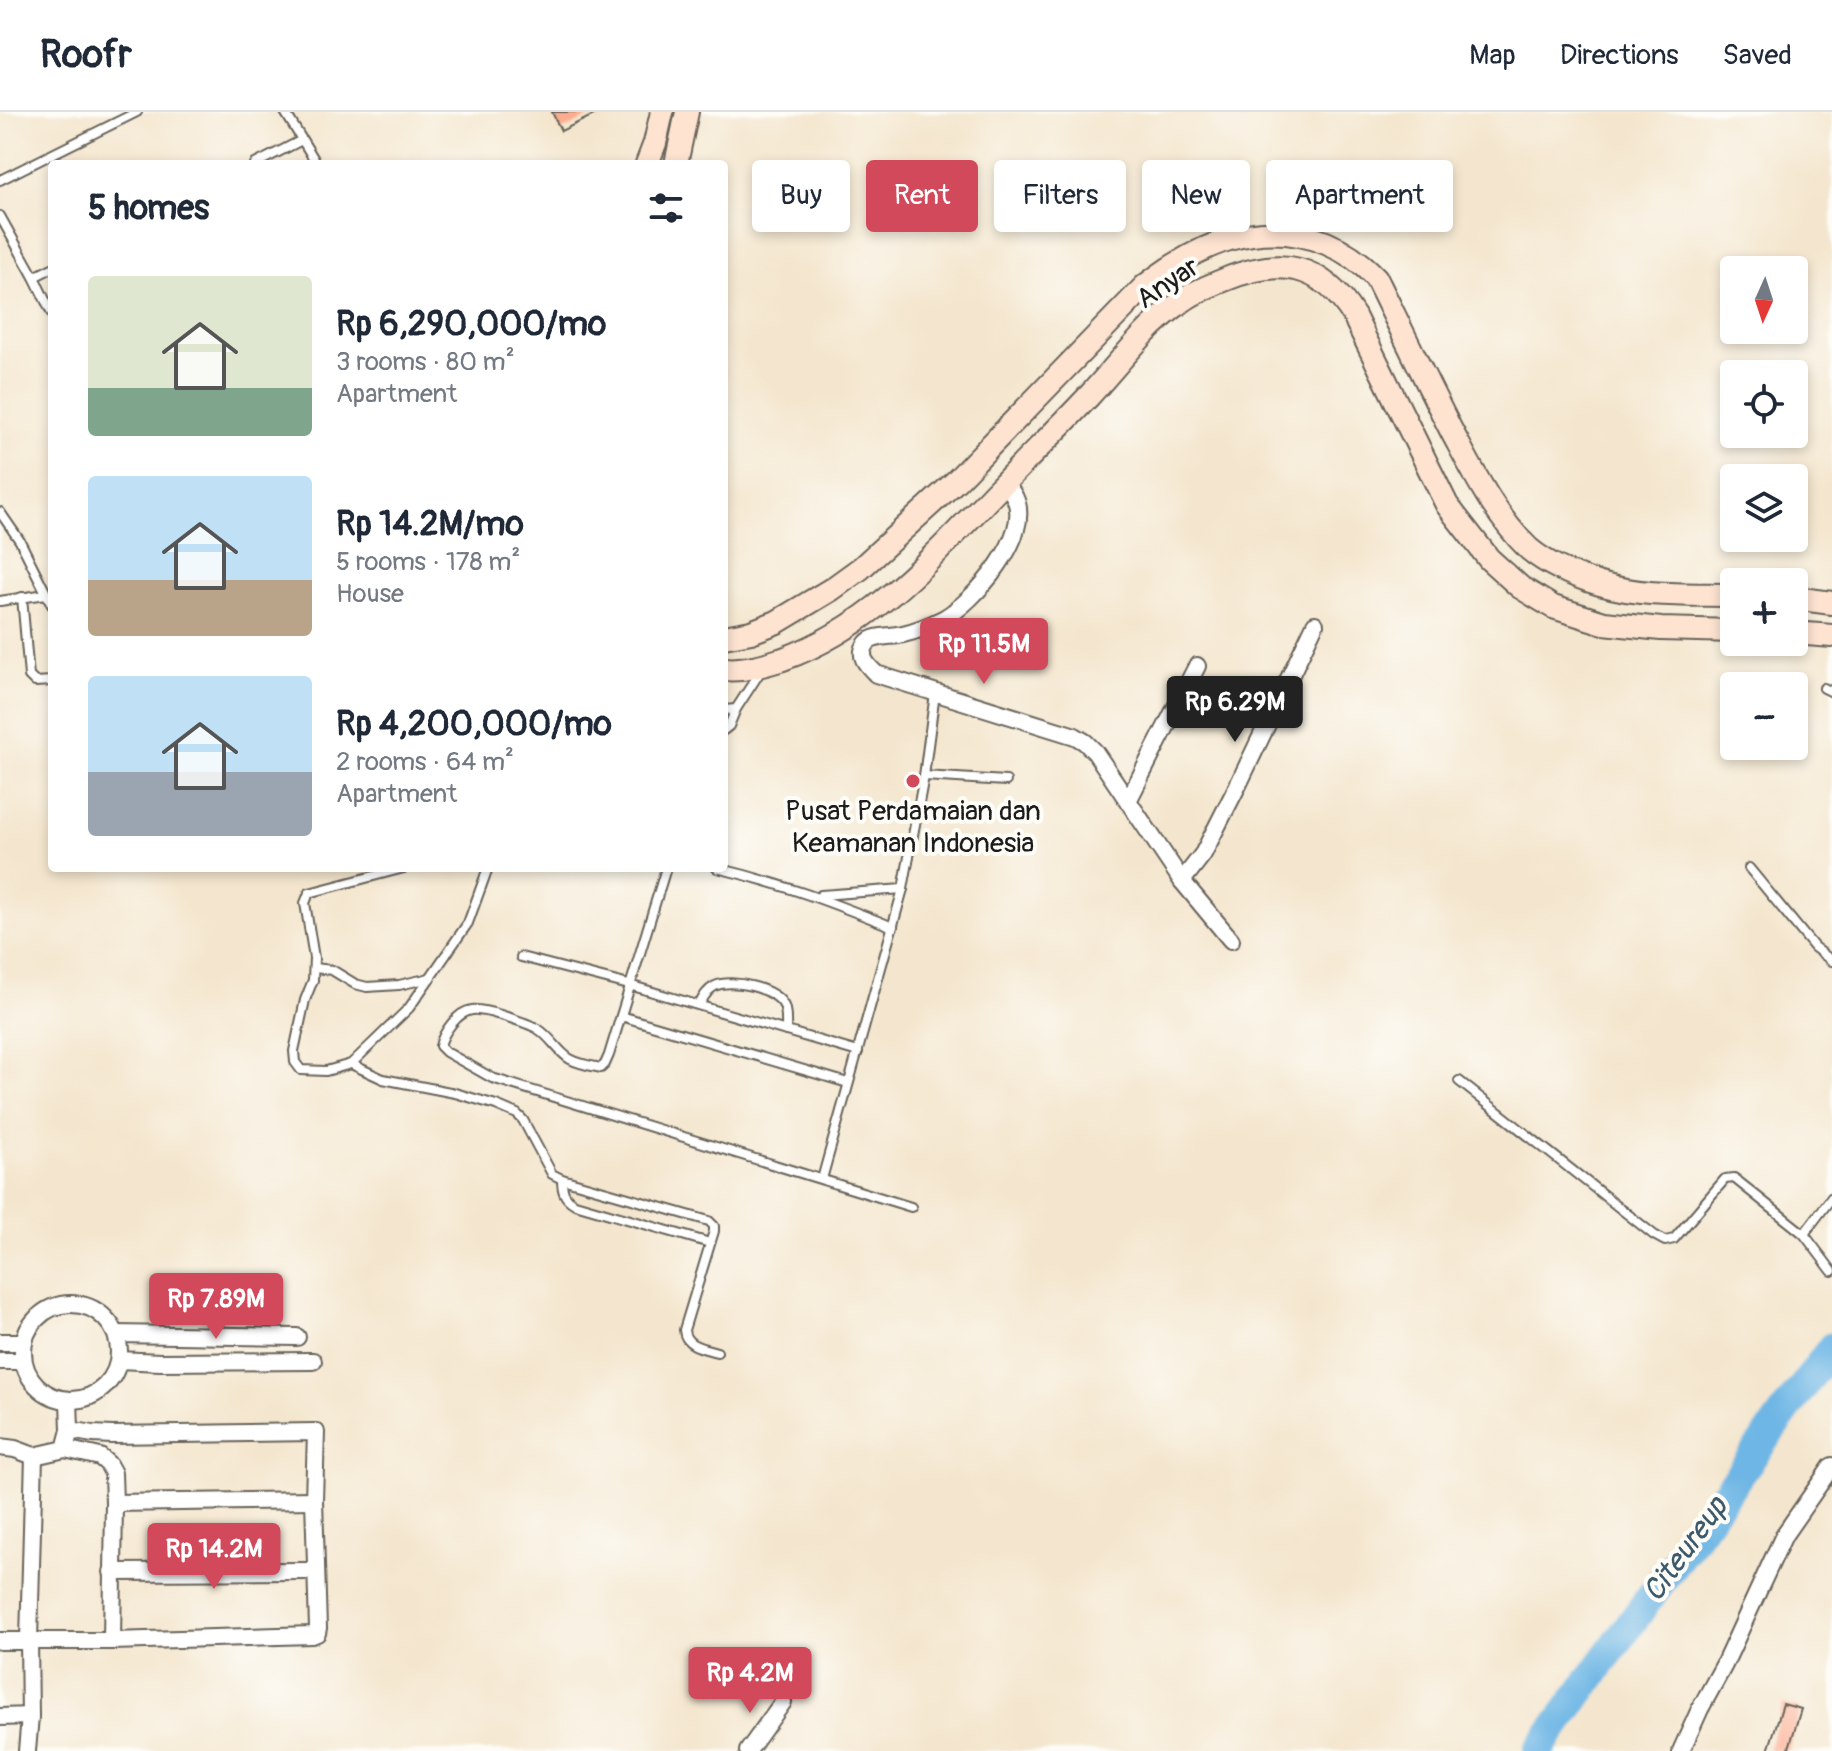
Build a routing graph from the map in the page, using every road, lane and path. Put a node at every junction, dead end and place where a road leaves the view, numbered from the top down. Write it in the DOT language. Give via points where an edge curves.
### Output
graph roads {
  1 [pos="137,112"];
  2 [pos="285,112"];
  3 [pos="662,112"];
  4 [pos="687,112"];
  5 [pos="302,140"];
  6 [pos="263,160"];
  7 [pos="314,160"];
  8 [pos="648,160"];
  9 [pos="677,160"];
  10 [pos="0,180"];
  11 [pos="0,216"];
  12 [pos="48,270"];
  13 [pos="34,277"];
  14 [pos="48,306"];
  15 [pos="956,481"];
  16 [pos="1004,483"];
  17 [pos="981,507"];
  18 [pos="0,512"];
  19 [pos="46,594"];
  20 [pos="1720,595"];
  21 [pos="22,597"];
  22 [pos="48,598"];
  23 [pos="1808,600"];
  24 [pos="0,601"];
  25 [pos="1832,603"];
  26 [pos="1315,624"];
  27 [pos="1720,631"];
  28 [pos="1808,634"];
  29 [pos="728,636"];
  30 [pos="1832,636"];
  31 [pos="763,666"];
  32 [pos="1197,666"];
  33 [pos="728,669"];
  34 [pos="48,681"];
  35 [pos="935,692"];
  36 [pos="736,709"];
  37 [pos="728,710"];
  38 [pos="728,727"];
  39 [pos="924,776"];
  40 [pos="1006,781"];
  41 [pos="1128,801"];
  42 [pos="1749,868"];
  43 [pos="728,871"];
  44 [pos="389,872"];
  45 [pos="487,872"];
  46 [pos="665,872"];
  47 [pos="1182,881"];
  48 [pos="903,889"];
  49 [pos="816,896"];
  50 [pos="893,927"];
  51 [pos="1231,940"];
  52 [pos="521,957"];
  53 [pos="1832,961"];
  54 [pos="314,968"];
  55 [pos="431,978"];
  56 [pos="629,985"];
  57 [pos="699,1005"];
  58 [pos="621,1016"];
  59 [pos="786,1031"];
  60 [pos="858,1052"];
  61 [pos="351,1064"];
  62 [pos="1459,1081"];
  63 [pos="848,1083"];
  64 [pos="562,1179"];
  65 [pos="822,1179"];
  66 [pos="627,1197"];
  67 [pos="1832,1197"];
  68 [pos="911,1207"];
  69 [pos="621,1218"];
  70 [pos="1804,1234"];
  71 [pos="710,1243"];
  72 [pos="1832,1271"];
  73 [pos="116,1334"];
  74 [pos="297,1337"];
  75 [pos="0,1342"];
  76 [pos="24,1342"];
  77 [pos="717,1352"];
  78 [pos="119,1360"];
  79 [pos="0,1361"];
  80 [pos="23,1361"];
  81 [pos="313,1361"];
  82 [pos="69,1400"];
  83 [pos="70,1430"];
  84 [pos="0,1447"];
  85 [pos="65,1449"];
  86 [pos="34,1456"];
  87 [pos="1832,1466"];
  88 [pos="314,1500"];
  89 [pos="114,1503"];
  90 [pos="316,1571"];
  91 [pos="112,1572"];
  92 [pos="29,1640"];
  93 [pos="0,1641"];
  94 [pos="112,1641"];
  95 [pos="783,1702"];
  96 [pos="30,1716"];
  97 [pos="0,1717"];
  98 [pos="27,1751"];
  99 [pos="748,1751"];
  100 [pos="1681,1751"];
  1 -- 10 [label="lane"];
  2 -- 5 [label="lane"];
  3 -- 8 [label="street"];
  4 -- 9 [label="street"];
  5 -- 6 [label="lane"];
  5 -- 7 [label="lane"];
  11 -- 13 [label="lane"];
  12 -- 13 [label="lane"];
  13 -- 14 [label="lane"];
  15 -- 17 [label="street"];
  15 -- 20 [label="street, Anyar" via="1167,269 1222,242 1259,232 1290,233 1357,258 1376,278 1478,480 1531,551 1615,588"];
  15 -- 29 [label="street, Anyar" via="832,589 777,622"];
  16 -- 17 [label="street, Anyar"];
  16 -- 27 [label="street, Anyar" via="1180,302 1238,274 1283,267 1301,270 1330,285 1345,301 1447,505 1489,559 1520,587 1553,607 1604,623"];
  16 -- 35 [label="street" via="1018,506 1014,534 1005,556 974,595 944,618 904,634 872,639 862,654 876,674"];
  17 -- 31 [label="street, Anyar" via="893,594 821,643"];
  18 -- 19 [label="lane"];
  19 -- 21 [label="lane"];
  19 -- 22 [label="lane"];
  21 -- 24 [label="lane"];
  21 -- 34 [label="lane" via="29,676 35,682"];
  23 -- 25 [label="street"];
  26 -- 47 [label="street" via="1203,854"];
  28 -- 30 [label="street"];
  31 -- 33 [label="street, Anyar"];
  31 -- 36 [label="lane"];
  32 -- 41 [label="street"];
  35 -- 39 [label="lane"];
  35 -- 41 [label="street" via="1075,736 1095,752"];
  36 -- 37 [label="lane"];
  36 -- 38 [label="lane"];
  39 -- 40 [label="lane"];
  39 -- 48 [label="lane"];
  41 -- 47 [label="street"];
  42 -- 53 [label="lane" via="1814,947"];
  43 -- 49 [label="lane"];
  44 -- 54 [label="lane" via="309,893 305,903"];
  45 -- 55 [label="lane" via="468,923"];
  46 -- 56 [label="lane"];
  47 -- 51 [label="street"];
  48 -- 49 [label="lane"];
  48 -- 50 [label="lane"];
  49 -- 50 [label="lane"];
  50 -- 60 [label="lane"];
  52 -- 56 [label="lane"];
  54 -- 55 [label="lane" via="332,970 367,987"];
  54 -- 61 [label="lane" via="295,1041 295,1062 301,1070 326,1071"];
  55 -- 61 [label="lane" via="409,1008"];
  56 -- 57 [label="lane"];
  56 -- 58 [label="lane"];
  57 -- 59 [label="lane"];
  57 -- 59 [label="lane" via="713,987 727,982 764,990 783,1004"];
  58 -- 63 [label="lane"];
  58 -- 65 [label="lane" via="601,1068 567,1058 548,1036 528,1024 480,1010 464,1012 440,1046 492,1078"];
  59 -- 60 [label="lane"];
  60 -- 63 [label="lane"];
  61 -- 64 [label="lane" via="383,1079 509,1110 523,1120 552,1174"];
  62 -- 70 [label="lane" via="1665,1241 1674,1239 1729,1178"];
  63 -- 65 [label="lane"];
  64 -- 66 [label="lane"];
  64 -- 69 [label="lane" via="562,1191 570,1201"];
  65 -- 68 [label="lane"];
  66 -- 69 [label="lane"];
  66 -- 71 [label="lane" via="709,1221 714,1226"];
  67 -- 70 [label="lane"];
  69 -- 71 [label="lane"];
  70 -- 72 [label="lane"];
  71 -- 77 [label="lane" via="684,1337"];
  73 -- 74 [label="street"];
  73 -- 76 [label="street" via="100,1314 63,1305 40,1315"];
  73 -- 78 [label="street"];
  75 -- 76 [label="street"];
  76 -- 80 [label="street"];
  78 -- 81 [label="street"];
  78 -- 82 [label="street" via="101,1389"];
  79 -- 80 [label="street"];
  80 -- 82 [label="street" via="40,1389"];
  82 -- 83 [label="street"];
  83 -- 85 [label="street"];
  83 -- 88 [label="street" via="112,1435 316,1432"];
  84 -- 86 [label="street"];
  85 -- 86 [label="street"];
  85 -- 89 [label="street" via="108,1464"];
  86 -- 92 [label="street"];
  87 -- 100 [label="street" via="1784,1535"];
  88 -- 89 [label="street"];
  88 -- 90 [label="street"];
  89 -- 91 [label="street"];
  90 -- 91 [label="street"];
  90 -- 94 [label="street" via="318,1628 312,1635"];
  91 -- 94 [label="street"];
  92 -- 93 [label="street"];
  92 -- 94 [label="street"];
  92 -- 96 [label="street"];
  95 -- 99 [label="street"];
  96 -- 97 [label="street"];
  96 -- 98 [label="street"];
}
